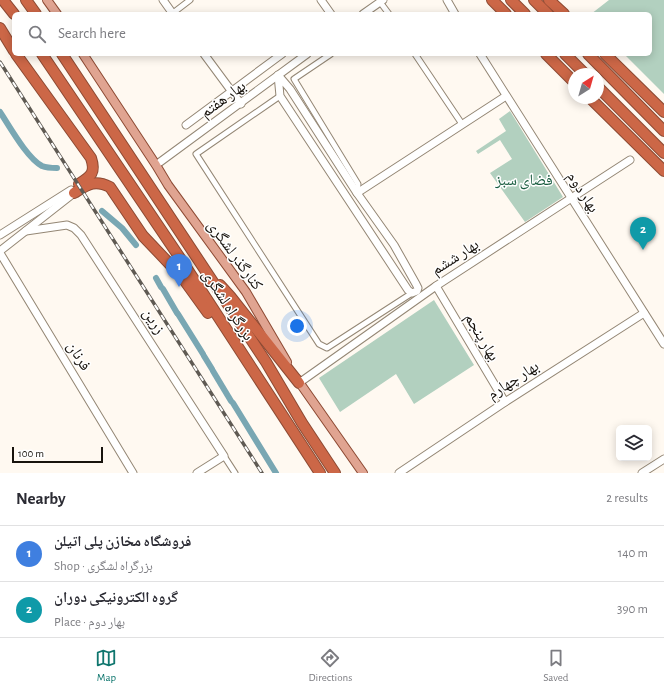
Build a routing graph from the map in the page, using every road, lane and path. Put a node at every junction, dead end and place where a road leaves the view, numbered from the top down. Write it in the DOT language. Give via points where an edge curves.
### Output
graph roads {
  1 [pos="3,0"];
  2 [pos="26,0"];
  3 [pos="47,0"];
  4 [pos="164,0"];
  5 [pos="190,0"];
  6 [pos="321,0"];
  7 [pos="447,0"];
  8 [pos="492,0"];
  9 [pos="511,0"];
  10 [pos="534,0"];
  11 [pos="549,0"];
  12 [pos="382,1"];
  13 [pos="12,12"];
  14 [pos="35,12"];
  15 [pos="56,12"];
  16 [pos="172,12"];
  17 [pos="175,12"];
  18 [pos="330,12"];
  19 [pos="366,12"];
  20 [pos="388,12"];
  21 [pos="454,12"];
  22 [pos="504,12"];
  23 [pos="523,12"];
  24 [pos="546,12"];
  25 [pos="562,12"];
  26 [pos="0,28"];
  27 [pos="12,48"];
  28 [pos="17,56"];
  29 [pos="43,56"];
  30 [pos="63,56"];
  31 [pos="84,56"];
  32 [pos="205,56"];
  33 [pos="279,56"];
  34 [pos="304,56"];
  35 [pos="328,56"];
  36 [pos="416,56"];
  37 [pos="481,56"];
  38 [pos="548,56"];
  39 [pos="567,56"];
  40 [pos="590,56"];
  41 [pos="607,56"];
  42 [pos="579,68"];
  43 [pos="278,75"];
  44 [pos="568,76"];
  45 [pos="231,91"];
  46 [pos="604,93"];
  47 [pos="280,96"];
  48 [pos="506,96"];
  49 [pos="241,104"];
  50 [pos="596,104"];
  51 [pos="664,112"];
  52 [pos="462,124"];
  53 [pos="186,125"];
  54 [pos="664,131"];
  55 [pos="664,153"];
  56 [pos="630,160"];
  57 [pos="156,165"];
  58 [pos="664,171"];
  59 [pos="72,191"];
  60 [pos="358,193"];
  61 [pos="571,198"];
  62 [pos="26,231"];
  63 [pos="1,235"];
  64 [pos="8,245"];
  65 [pos="0,252"];
  66 [pos="197,258"];
  67 [pos="436,286"];
  68 [pos="412,293"];
  69 [pos="644,313"];
  70 [pos="664,344"];
  71 [pos="236,345"];
  72 [pos="299,383"];
  73 [pos="505,402"];
  74 [pos="224,456"];
  75 [pos="664,459"];
  76 [pos="133,473"];
  77 [pos="197,473"];
  78 [pos="235,473"];
  79 [pos="320,473"];
  80 [pos="335,473"];
  81 [pos="363,473"];
  82 [pos="399,473"];
  83 [pos="642,473"];
  1 -- 13 [label="highway"];
  2 -- 14 [label="highway"];
  3 -- 15 [label="main road"];
  4 -- 16 [label="street"];
  5 -- 17 [label="street"];
  6 -- 18 [label="street"];
  7 -- 21 [label="street"];
  8 -- 22 [label="highway"];
  9 -- 23 [label="highway"];
  10 -- 24 [label="highway"];
  11 -- 25 [label="highway"];
  12 -- 19 [label="street"];
  12 -- 20 [label="street"];
  26 -- 27 [label="highway"];
  28 -- 59 [label="highway" via="91,158 94,166 92,173"];
  29 -- 71 [label="highway, بزرگراه لشگری"];
  30 -- 66 [label="highway, بزرگراه لشگری"];
  31 -- 57 [label="main road, کنارگذر لشگری"];
  32 -- 45 [label="street"];
  33 -- 45 [label="street"];
  34 -- 43 [label="street, بهار هفتم"];
  35 -- 60 [label="street" via="294,79 358,184"];
  36 -- 52 [label="street"];
  37 -- 48 [label="street, بهار دوم"];
  38 -- 44 [label="highway"];
  39 -- 42 [label="highway"];
  40 -- 54 [label="highway"];
  41 -- 51 [label="highway"];
  43 -- 47 [label="street"];
  43 -- 49 [label="street, بهار هفتم"];
  43 -- 60 [label="street" via="290,89"];
  45 -- 49 [label="street"];
  45 -- 53 [label="street"];
  46 -- 55 [label="highway"];
  47 -- 68 [label="street"];
  47 -- 68 [label="street" via="196,154 319,344 327,348"];
  48 -- 52 [label="street"];
  48 -- 61 [label="street, بهار دوم"];
  49 -- 57 [label="street, بهار هفتم"];
  50 -- 58 [label="highway"];
  52 -- 60 [label="street"];
  56 -- 61 [label="street, بهار ششم"];
  57 -- 72 [label="main road, کنارگذر لشگری" via="246,292"];
  59 -- 62 [label="street"];
  59 -- 63 [label="street"];
  59 -- 71 [label="highway" via="90,183 102,183 110,187 143,236 182,277 218,327"];
  60 -- 68 [label="street" via="394,245 416,284 417,291"];
  61 -- 67 [label="street, بهار ششم"];
  61 -- 69 [label="street, بهار دوم"];
  62 -- 64 [label="street"];
  62 -- 74 [label="street, زرین" via="67,225 81,235"];
  63 -- 64 [label="street"];
  64 -- 65 [label="street"];
  65 -- 76 [label="street, فرنان"];
  66 -- 72 [label="highway"];
  66 -- 80 [label="highway, بزرگراه لشگری"];
  67 -- 72 [label="street, بهار ششم"];
  67 -- 73 [label="street, بهار پنجم"];
  69 -- 70 [label="street, بهار دوم"];
  69 -- 73 [label="street, بهار چهارم"];
  71 -- 79 [label="highway, بزرگراه لشگری"];
  72 -- 81 [label="main road, کنارگذر لشگری"];
  73 -- 82 [label="street, بهار چهارم"];
  74 -- 77 [label="street"];
  74 -- 78 [label="street, زرین"];
  75 -- 83 [label="street"];
}
